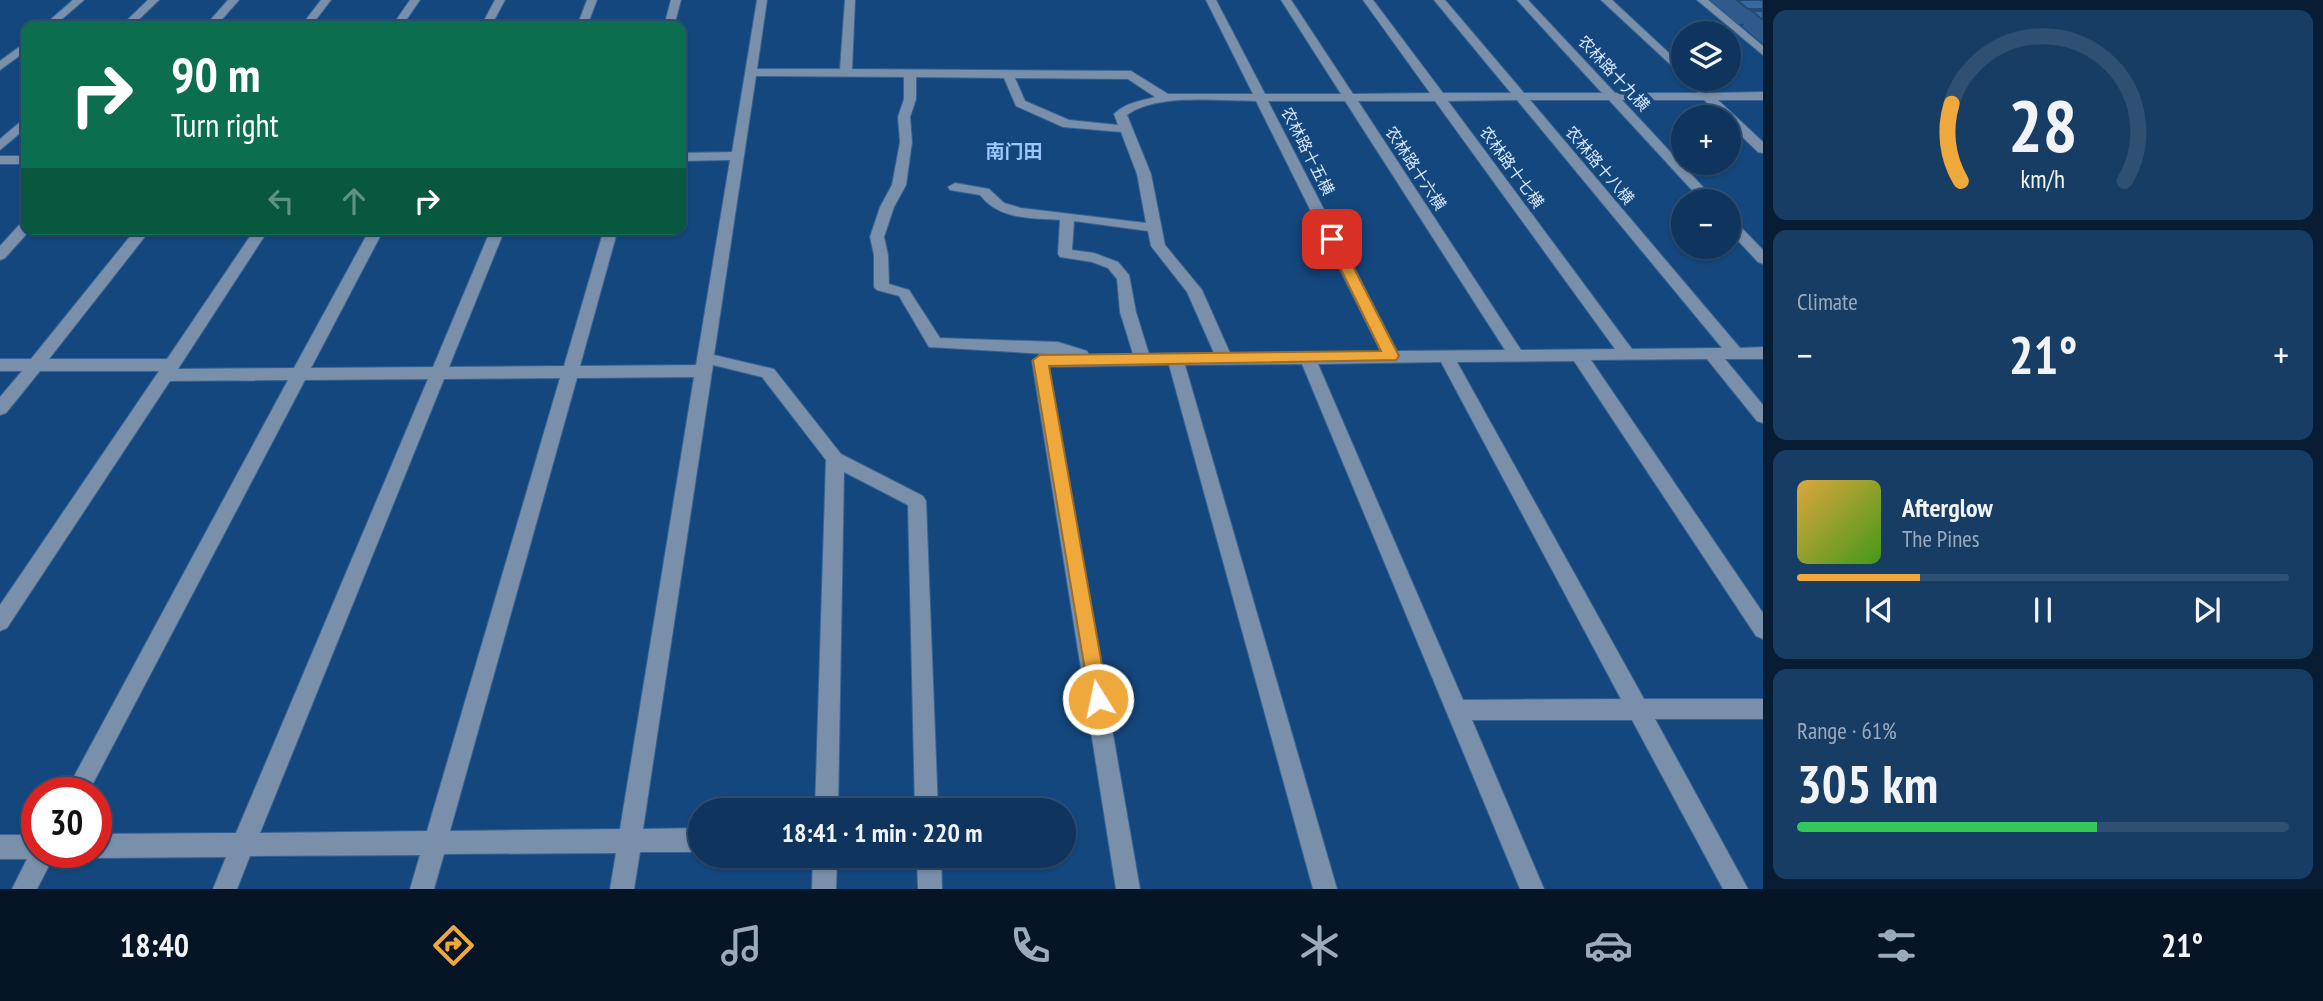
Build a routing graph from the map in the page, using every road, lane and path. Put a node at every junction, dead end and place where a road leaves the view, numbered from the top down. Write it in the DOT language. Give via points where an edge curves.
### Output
graph roads {
  1 [pos="79,0"];
  2 [pos="154,0"];
  3 [pos="234,0"];
  4 [pos="327,0"];
  5 [pos="415,0"];
  6 [pos="500,0"];
  7 [pos="593,0"];
  8 [pos="676,0"];
  9 [pos="762,0"];
  10 [pos="850,0"];
  11 [pos="1211,0"];
  12 [pos="1286,0"];
  13 [pos="1368,0"];
  14 [pos="1439,0"];
  15 [pos="1522,0"];
  16 [pos="1606,0"];
  17 [pos="1702,0"];
  18 [pos="54,21"];
  19 [pos="131,21"];
  20 [pos="215,21"];
  21 [pos="310,21"];
  22 [pos="400,21"];
  23 [pos="489,21"];
  24 [pos="584,21"];
  25 [pos="670,21"];
  26 [pos="21,49"];
  27 [pos="1763,52"];
  28 [pos="1671,62"];
  29 [pos="0,67"];
  30 [pos="750,72"];
  31 [pos="846,73"];
  32 [pos="910,73"];
  33 [pos="1008,74"];
  34 [pos="1701,91"];
  35 [pos="1520,96"];
  36 [pos="1611,96"];
  37 [pos="1706,96"];
  38 [pos="1763,96"];
  39 [pos="1261,97"];
  40 [pos="1349,97"];
  41 [pos="1439,97"];
  42 [pos="1165,98"];
  43 [pos="21,126"];
  44 [pos="1125,129"];
  45 [pos="0,146"];
  46 [pos="1763,149"];
  47 [pos="737,156"];
  48 [pos="686,157"];
  49 [pos="0,160"];
  50 [pos="21,160"];
  51 [pos="955,187"];
  52 [pos="1698,189"];
  53 [pos="1067,216"];
  54 [pos="1154,228"];
  55 [pos="21,232"];
  56 [pos="139,235"];
  57 [pos="258,235"];
  58 [pos="374,235"];
  59 [pos="496,235"];
  60 [pos="609,235"];
  61 [pos="1741,236"];
  62 [pos="0,255"];
  63 [pos="1763,259"];
  64 [pos="1735,353"];
  65 [pos="1763,353"];
  66 [pos="1578,354"];
  67 [pos="1626,354"];
  68 [pos="1712,354"];
  69 [pos="1516,355"];
  70 [pos="1391,356"];
  71 [pos="1446,356"];
  72 [pos="1307,357"];
  73 [pos="1224,358"];
  74 [pos="1143,359"];
  75 [pos="1175,359"];
  76 [pos="1094,360"];
  77 [pos="0,365"];
  78 [pos="36,365"];
  79 [pos="704,365"];
  80 [pos="168,370"];
  81 [pos="570,372"];
  82 [pos="438,373"];
  83 [pos="300,374"];
  84 [pos="0,410"];
  85 [pos="1763,417"];
  86 [pos="835,459"];
  87 [pos="0,622"];
  88 [pos="1763,630"];
  89 [pos="1763,709"];
  90 [pos="1456,710"];
  91 [pos="1640,711"];
  92 [pos="85,777"];
  93 [pos="826,798"];
  94 [pos="927,798"];
  95 [pos="688,840"];
  96 [pos="629,841"];
  97 [pos="435,843"];
  98 [pos="243,845"];
  99 [pos="112,846"];
  100 [pos="0,847"];
  101 [pos="21,847"];
  102 [pos="35,868"];
  103 [pos="825,868"];
  104 [pos="929,868"];
  105 [pos="24,889"];
  106 [pos="225,889"];
  107 [pos="422,889"];
  108 [pos="622,889"];
  109 [pos="824,889"];
  110 [pos="930,889"];
  111 [pos="1128,889"];
  112 [pos="1325,889"];
  113 [pos="1532,889"];
  114 [pos="1736,889"];
  1 -- 18 [label="street"];
  2 -- 19 [label="street"];
  3 -- 20 [label="street"];
  4 -- 21 [label="street"];
  5 -- 22 [label="street"];
  6 -- 23 [label="street"];
  7 -- 24 [label="street"];
  8 -- 25 [label="street"];
  9 -- 30 [label="street"];
  10 -- 31 [label="street"];
  11 -- 39 [label="street, 农林路十五横"];
  12 -- 40 [label="street, 农林路十六横"];
  13 -- 41 [label="street, 农林路十七横"];
  14 -- 35 [label="street, 农林路十八横"];
  15 -- 36 [label="street, 农林路十九横"];
  16 -- 28 [label="street"];
  17 -- 27 [label="street"];
  26 -- 29 [label="street"];
  30 -- 31 [label="street"];
  30 -- 47 [label="street"];
  31 -- 32 [label="street"];
  32 -- 33 [label="street"];
  32 -- 76 [label="street" via="899,185 877,237 882,287 904,293 934,343 1058,348"];
  33 -- 42 [label="street" via="1131,75"];
  33 -- 44 [label="street" via="1020,103 1067,124"];
  34 -- 37 [label="street"];
  35 -- 36 [label="street"];
  35 -- 41 [label="street"];
  35 -- 64 [label="street, 农林路十八横"];
  36 -- 37 [label="street"];
  36 -- 52 [label="street, 农林路十九横"];
  37 -- 38 [label="street"];
  37 -- 46 [label="street"];
  39 -- 40 [label="street"];
  39 -- 42 [label="street"];
  39 -- 70 [label="street, 农林路十五横"];
  40 -- 41 [label="street"];
  40 -- 69 [label="street, 农林路十六横"];
  41 -- 67 [label="street, 农林路十七横"];
  42 -- 44 [label="street" via="1120,114"];
  43 -- 45 [label="street"];
  44 -- 54 [label="street" via="1144,174"];
  47 -- 48 [label="street"];
  47 -- 79 [label="street"];
  49 -- 50 [label="street"];
  51 -- 53 [label="street" via="984,192 990,202 1007,210"];
  53 -- 54 [label="street"];
  53 -- 74 [label="street" via="1065,254 1113,265 1125,278 1128,312"];
  54 -- 73 [label="street" via="1158,246 1194,290"];
  55 -- 62 [label="street"];
  56 -- 78 [label="street"];
  57 -- 80 [label="street"];
  58 -- 83 [label="street"];
  59 -- 82 [label="street"];
  60 -- 81 [label="street"];
  61 -- 63 [label="street"];
  64 -- 65 [label="street"];
  64 -- 68 [label="street"];
  66 -- 67 [label="street"];
  66 -- 69 [label="street"];
  66 -- 88 [label="street"];
  67 -- 68 [label="street"];
  68 -- 85 [label="street"];
  69 -- 71 [label="street"];
  70 -- 71 [label="street"];
  70 -- 72 [label="street"];
  71 -- 91 [label="street"];
  72 -- 73 [label="street"];
  72 -- 90 [label="street"];
  73 -- 75 [label="street"];
  74 -- 75 [label="street"];
  74 -- 76 [label="street"];
  75 -- 112 [label="street"];
  76 -- 111 [label="street" via="1040,360"];
  77 -- 78 [label="street"];
  78 -- 80 [label="street"];
  78 -- 84 [label="street"];
  79 -- 81 [label="street"];
  79 -- 86 [label="street" via="768,373"];
  79 -- 96 [label="street"];
  80 -- 83 [label="street"];
  80 -- 87 [label="street"];
  81 -- 82 [label="street"];
  81 -- 97 [label="street"];
  82 -- 83 [label="street"];
  82 -- 98 [label="street"];
  83 -- 92 [label="street"];
  86 -- 93 [label="street"];
  86 -- 94 [label="street" via="917,501"];
  89 -- 91 [label="street"];
  90 -- 91 [label="street"];
  90 -- 113 [label="street"];
  91 -- 114 [label="street"];
  95 -- 96 [label="street"];
  96 -- 97 [label="street"];
  96 -- 108 [label="street"];
  97 -- 98 [label="street"];
  97 -- 107 [label="street"];
  98 -- 99 [label="street"];
  98 -- 106 [label="street"];
  100 -- 101 [label="street"];
  102 -- 105 [label="street"];
  103 -- 109 [label="street"];
  104 -- 110 [label="street"];
}
